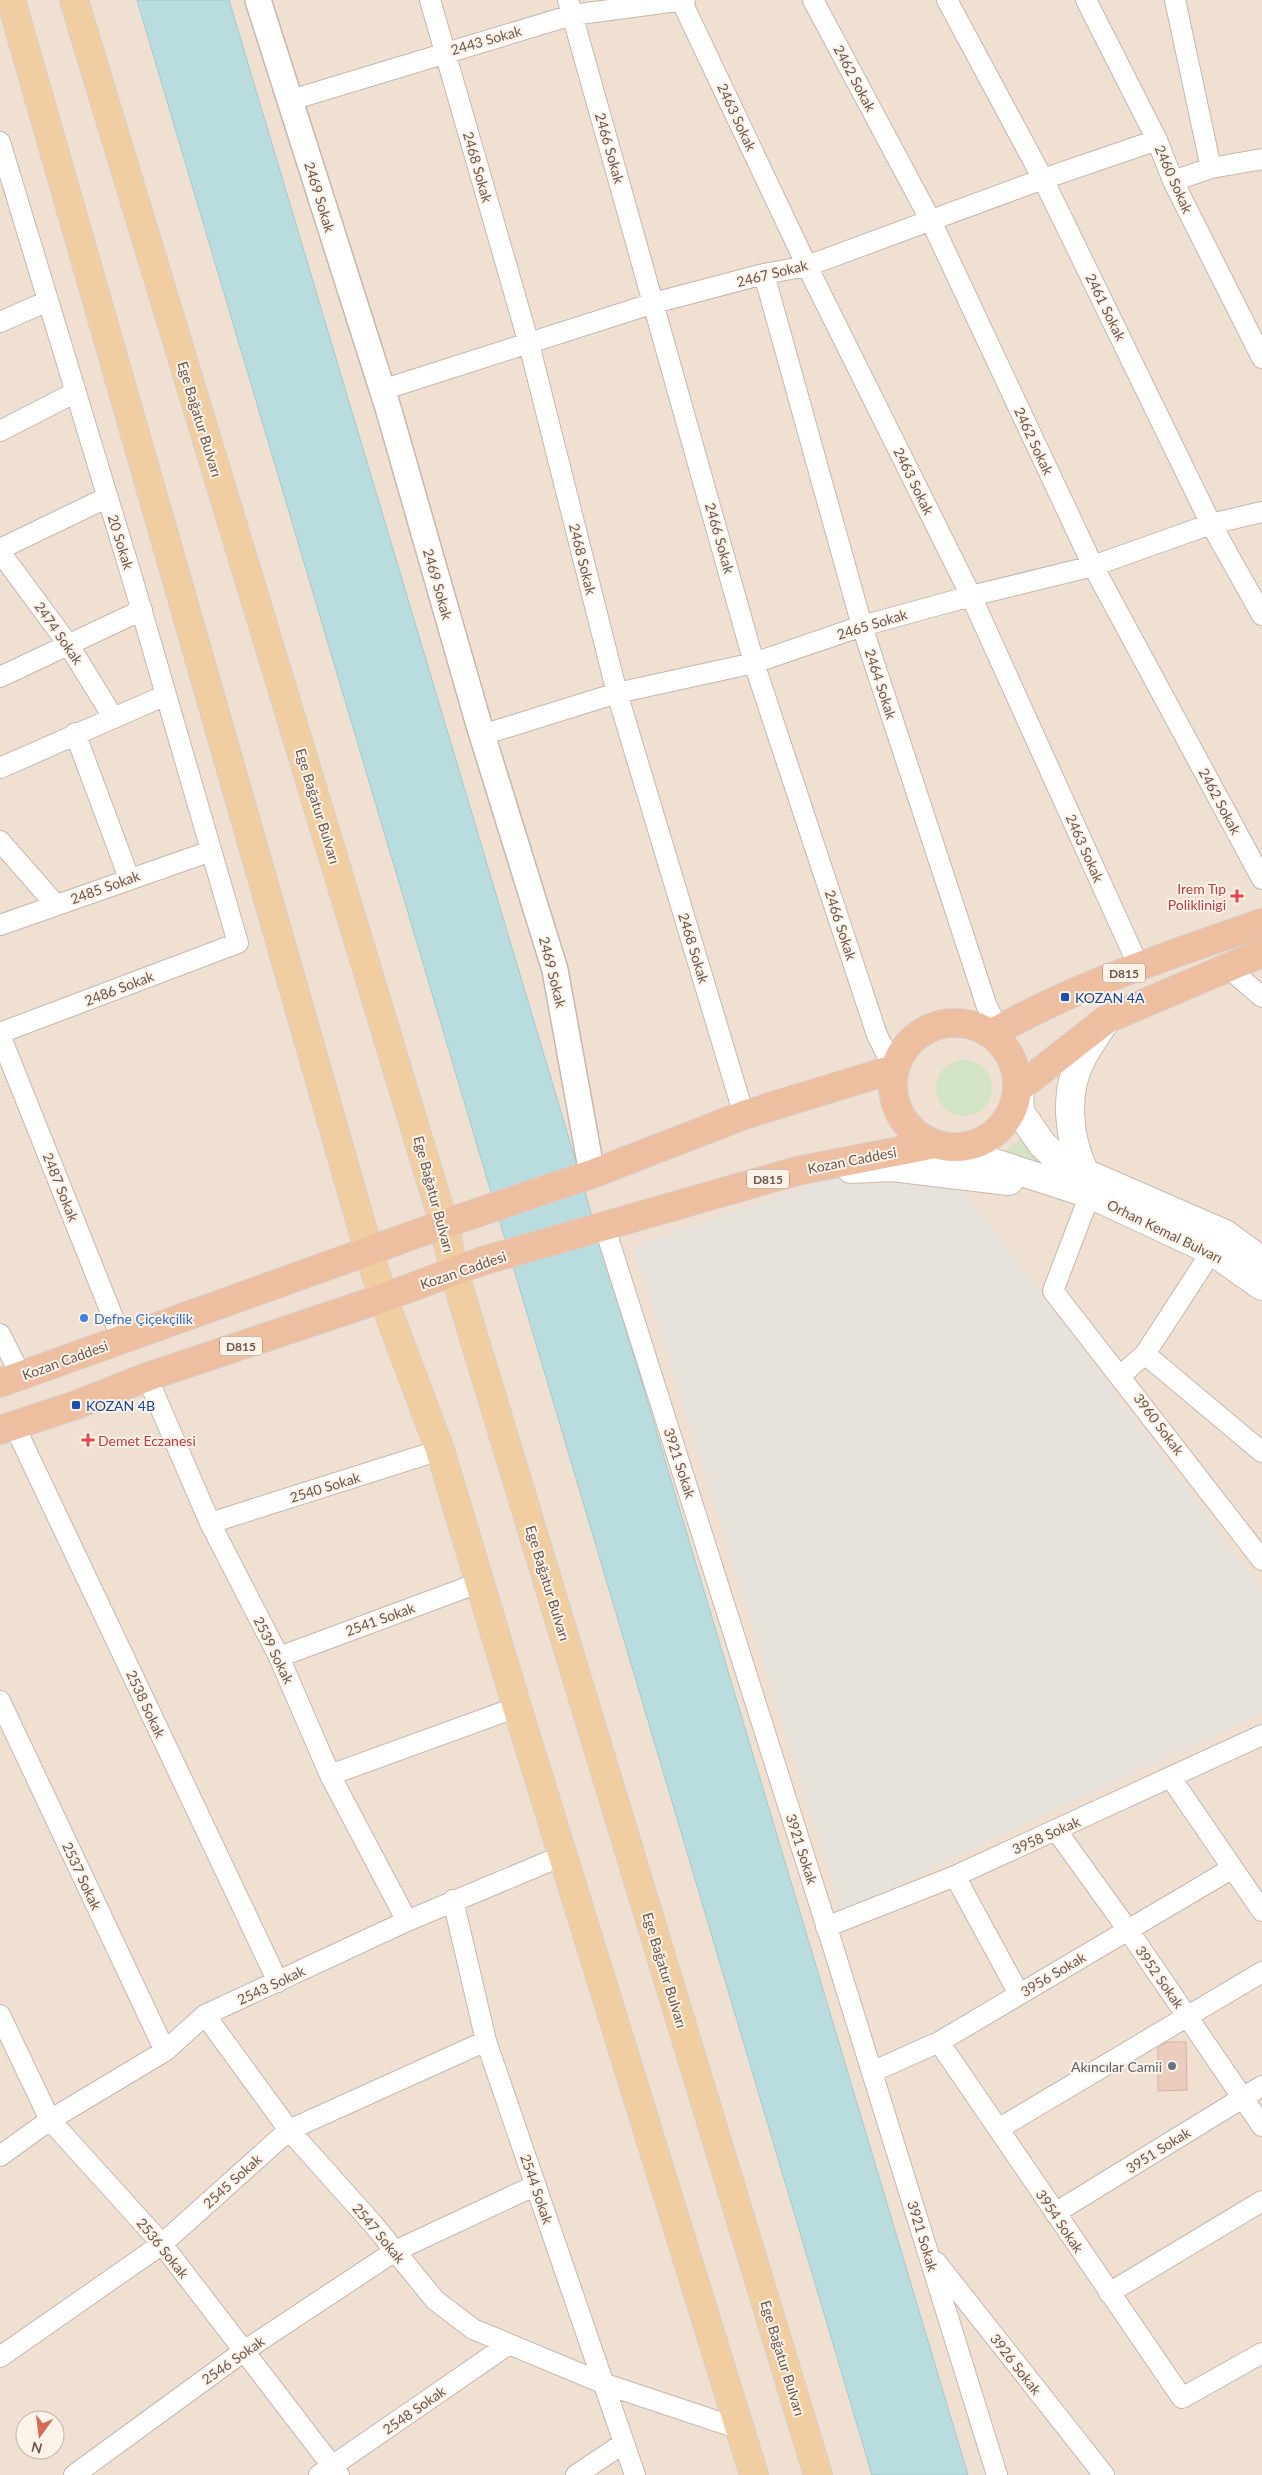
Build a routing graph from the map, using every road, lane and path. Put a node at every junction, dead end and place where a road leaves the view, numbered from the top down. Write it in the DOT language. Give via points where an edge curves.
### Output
graph roads {
  1 [pos="11,0"];
  2 [pos="74,0"];
  3 [pos="258,0"];
  4 [pos="430,0"];
  5 [pos="683,0"];
  6 [pos="813,0"];
  7 [pos="947,0"];
  8 [pos="1086,0"];
  9 [pos="1175,0"];
  10 [pos="570,8"];
  11 [pos="445,52"];
  12 [pos="290,100"];
  13 [pos="1157,140"];
  14 [pos="0,142"];
  15 [pos="1262,159"];
  16 [pos="1211,168"];
  17 [pos="1043,179"];
  18 [pos="1173,181"];
  19 [pos="6,189"];
  20 [pos="931,221"];
  21 [pos="807,266"];
  22 [pos="764,274"];
  23 [pos="48,301"];
  24 [pos="654,303"];
  25 [pos="0,322"];
  26 [pos="529,344"];
  27 [pos="1262,358"];
  28 [pos="382,390"];
  29 [pos="76,392"];
  30 [pos="0,431"];
  31 [pos="108,498"];
  32 [pos="1262,512"];
  33 [pos="1211,524"];
  34 [pos="0,550"];
  35 [pos="1093,566"];
  36 [pos="971,596"];
  37 [pos="142,610"];
  38 [pos="1262,615"];
  39 [pos="862,626"];
  40 [pos="68,644"];
  41 [pos="754,663"];
  42 [pos="0,677"];
  43 [pos="617,693"];
  44 [pos="166,695"];
  45 [pos="113,717"];
  46 [pos="75,734"];
  47 [pos="482,735"];
  48 [pos="0,768"];
  49 [pos="0,840"];
  50 [pos="211,851"];
  51 [pos="129,878"];
  52 [pos="1262,879"];
  53 [pos="56,905"];
  54 [pos="1262,923"];
  55 [pos="0,925"];
  56 [pos="238,943"];
  57 [pos="1262,953"];
  58 [pos="1226,966"];
  59 [pos="1139,967"];
  60 [pos="1262,998"];
  61 [pos="1107,1019"];
  62 [pos="995,1032"];
  63 [pos="0,1034"];
  64 [pos="894,1069"];
  65 [pos="8,1076"];
  66 [pos="1019,1088"];
  67 [pos="744,1115"];
  68 [pos="935,1144"];
  69 [pos="797,1171"];
  70 [pos="592,1174"];
  71 [pos="1079,1185"];
  72 [pos="444,1224"];
  73 [pos="604,1225"];
  74 [pos="1212,1251"];
  75 [pos="368,1252"];
  76 [pos="1262,1261"];
  77 [pos="454,1272"];
  78 [pos="1262,1286"];
  79 [pos="383,1298"];
  80 [pos="0,1334"];
  81 [pos="122,1340"];
  82 [pos="1145,1354"];
  83 [pos="1121,1375"];
  84 [pos="147,1377"];
  85 [pos="10,1380"];
  86 [pos="7,1428"];
  87 [pos="440,1450"];
  88 [pos="1262,1452"];
  89 [pos="210,1523"];
  90 [pos="1262,1560"];
  91 [pos="481,1582"];
  92 [pos="279,1657"];
  93 [pos="0,1701"];
  94 [pos="517,1707"];
  95 [pos="1262,1735"];
  96 [pos="330,1775"];
  97 [pos="1171,1778"];
  98 [pos="1056,1830"];
  99 [pos="564,1855"];
  100 [pos="1231,1868"];
  101 [pos="955,1876"];
  102 [pos="453,1900"];
  103 [pos="1262,1911"];
  104 [pos="407,1921"];
  105 [pos="826,1927"];
  106 [pos="1128,1930"];
  107 [pos="1262,1972"];
  108 [pos="278,1982"];
  109 [pos="1019,1994"];
  110 [pos="0,2015"];
  111 [pos="205,2015"];
  112 [pos="1188,2016"];
  113 [pos="486,2041"];
  114 [pos="939,2042"];
  115 [pos="165,2051"];
  116 [pos="872,2072"];
  117 [pos="1262,2086"];
  118 [pos="1242,2098"];
  119 [pos="50,2120"];
  120 [pos="1262,2126"];
  121 [pos="998,2129"];
  122 [pos="289,2130"];
  123 [pos="0,2156"];
  124 [pos="536,2185"];
  125 [pos="1262,2201"];
  126 [pos="1055,2214"];
  127 [pos="162,2244"];
  128 [pos="394,2250"];
  129 [pos="928,2252"];
  130 [pos="1109,2293"];
  131 [pos="509,2344"];
  132 [pos="244,2351"];
  133 [pos="1262,2353"];
  134 [pos="0,2357"];
  135 [pos="605,2384"];
  136 [pos="740,2429"];
  137 [pos="624,2443"];
  138 [pos="330,2472"];
  139 [pos="74,2475"];
  140 [pos="576,2475"];
  141 [pos="635,2475"];
  142 [pos="754,2475"];
  143 [pos="818,2475"];
  144 [pos="997,2475"];
  145 [pos="1104,2475"];
  1 -- 75 [label="main road"];
  2 -- 72 [label="main road, Ege Bağatur Bulvarı"];
  3 -- 12 [label="street, 2469 Sokak"];
  4 -- 11 [label="street, 2468 Sokak"];
  5 -- 10 [label="street, 2443 Sokak"];
  5 -- 21 [label="street, 2463 Sokak"];
  6 -- 20 [label="street, 2462 Sokak"];
  7 -- 17 [label="street, 2461 Sokak"];
  8 -- 13 [label="street, 2460 Sokak"];
  9 -- 16 [label="street"];
  10 -- 11 [label="street, 2443 Sokak"];
  10 -- 24 [label="street, 2466 Sokak"];
  11 -- 12 [label="street, 2443 Sokak"];
  11 -- 26 [label="street, 2468 Sokak"];
  12 -- 28 [label="street, 2469 Sokak"];
  13 -- 17 [label="street, 2467 Sokak"];
  13 -- 18 [label="street, 2460 Sokak"];
  14 -- 19 [label="street, 20 Sokak"];
  15 -- 16 [label="street"];
  16 -- 18 [label="street"];
  17 -- 20 [label="street, 2467 Sokak"];
  17 -- 33 [label="street, 2461 Sokak"];
  18 -- 27 [label="street, 2460 Sokak"];
  19 -- 23 [label="street, 20 Sokak"];
  20 -- 21 [label="street, 2467 Sokak"];
  20 -- 35 [label="street, 2462 Sokak"];
  21 -- 22 [label="street, 2467 Sokak"];
  21 -- 36 [label="street, 2463 Sokak"];
  22 -- 24 [label="street, 2467 Sokak"];
  22 -- 39 [label="street, 2464 Sokak"];
  23 -- 25 [label="street"];
  23 -- 29 [label="street, 20 Sokak"];
  24 -- 26 [label="street, 2467 Sokak"];
  24 -- 41 [label="street, 2466 Sokak"];
  26 -- 28 [label="street, 2467 Sokak"];
  26 -- 43 [label="street, 2468 Sokak"];
  28 -- 47 [label="street, 2469 Sokak"];
  29 -- 30 [label="street"];
  29 -- 31 [label="street, 20 Sokak"];
  31 -- 34 [label="street"];
  31 -- 37 [label="street, 20 Sokak"];
  32 -- 33 [label="street, 2465 Sokak"];
  33 -- 35 [label="street, 2465 Sokak"];
  33 -- 38 [label="street, 2461 Sokak"];
  34 -- 40 [label="street, 2474 Sokak"];
  35 -- 36 [label="street, 2465 Sokak"];
  35 -- 52 [label="street, 2462 Sokak"];
  36 -- 39 [label="street, 2465 Sokak"];
  36 -- 59 [label="street, 2463 Sokak"];
  37 -- 40 [label="street"];
  37 -- 44 [label="street, 20 Sokak"];
  39 -- 41 [label="street, 2465 Sokak"];
  39 -- 62 [label="street, 2464 Sokak"];
  40 -- 42 [label="street"];
  40 -- 45 [label="street, 2474 Sokak"];
  41 -- 43 [label="street, 2465 Sokak"];
  41 -- 64 [label="street, 2466 Sokak" via="877,1036"];
  43 -- 47 [label="street, 2465 Sokak"];
  43 -- 67 [label="street, 2468 Sokak"];
  44 -- 45 [label="street"];
  44 -- 50 [label="street, 20 Sokak"];
  45 -- 46 [label="street"];
  46 -- 48 [label="street"];
  46 -- 51 [label="street"];
  47 -- 70 [label="street, 2469 Sokak" via="555,970"];
  49 -- 53 [label="street"];
  50 -- 51 [label="street, 2485 Sokak"];
  50 -- 56 [label="street, 20 Sokak"];
  51 -- 53 [label="street, 2485 Sokak"];
  53 -- 55 [label="street, 2485 Sokak"];
  54 -- 59 [label="highway, D815"];
  56 -- 63 [label="street, 2486 Sokak"];
  57 -- 58 [label="highway, D815"];
  58 -- 60 [label="street"];
  58 -- 61 [label="highway, D815"];
  59 -- 62 [label="highway, D815" via="1064,997"];
  61 -- 66 [label="highway, D815"];
  61 -- 71 [label="main road" via="1082,1058 1071,1094 1072,1138"];
  62 -- 64 [label="highway" via="958,1023 928,1028 902,1052"];
  62 -- 66 [label="highway" via="1015,1066"];
  63 -- 65 [label="street, 2487 Sokak"];
  64 -- 67 [label="highway, Kozan Caddesi"];
  64 -- 68 [label="highway, D815" via="892,1086 906,1122 919,1136"];
  65 -- 81 [label="street, 2487 Sokak"];
  66 -- 68 [label="highway, D815" via="1013,1109 1001,1127 980,1142 961,1146"];
  66 -- 71 [label="main road" via="1020,1112 1042,1144"];
  67 -- 70 [label="highway, Kozan Caddesi"];
  68 -- 69 [label="highway, Kozan Caddesi / D815"];
  68 -- 71 [label="main road"];
  69 -- 71 [label="main road" via="892,1167"];
  69 -- 73 [label="highway, Kozan Caddesi / D815"];
  70 -- 72 [label="highway, Kozan Caddesi"];
  71 -- 74 [label="main road, Orhan Kemal Bulvarı"];
  71 -- 76 [label="main road, Orhan Kemal Bulvarı" via="1225,1234"];
  71 -- 83 [label="street, 3960 Sokak" via="1054,1290"];
  72 -- 75 [label="highway, Kozan Caddesi"];
  72 -- 77 [label="main road, Ege Bağatur Bulvarı"];
  73 -- 77 [label="highway, Kozan Caddesi / D815"];
  73 -- 105 [label="street, 3921 Sokak"];
  74 -- 78 [label="main road, Orhan Kemal Bulvarı"];
  74 -- 82 [label="street"];
  75 -- 79 [label="main road"];
  75 -- 81 [label="highway, Kozan Caddesi"];
  77 -- 79 [label="highway, Kozan Caddesi / D815"];
  77 -- 143 [label="main road, Ege Bağatur Bulvarı"];
  79 -- 84 [label="highway, Kozan Caddesi / D815"];
  79 -- 87 [label="main road"];
  80 -- 85 [label="street"];
  81 -- 85 [label="highway, Kozan Caddesi"];
  82 -- 83 [label="street"];
  82 -- 88 [label="street"];
  83 -- 90 [label="street, 3960 Sokak"];
  84 -- 86 [label="highway, Kozan Caddesi / D815"];
  84 -- 89 [label="street, 2539 Sokak"];
  86 -- 108 [label="street, 2538 Sokak"];
  87 -- 89 [label="street, 2540 Sokak"];
  87 -- 91 [label="main road"];
  89 -- 92 [label="street, 2539 Sokak"];
  91 -- 92 [label="street, 2541 Sokak"];
  91 -- 94 [label="main road"];
  92 -- 96 [label="street, 2539 Sokak"];
  93 -- 115 [label="street, 2537 Sokak"];
  94 -- 96 [label="street"];
  94 -- 99 [label="main road"];
  95 -- 97 [label="street, 3958 Sokak"];
  96 -- 104 [label="street, 2539 Sokak"];
  97 -- 98 [label="street, 3958 Sokak"];
  97 -- 100 [label="street"];
  98 -- 101 [label="street, 3958 Sokak"];
  98 -- 106 [label="street, 3952 Sokak"];
  99 -- 102 [label="street, 2543 Sokak"];
  99 -- 136 [label="main road"];
  100 -- 103 [label="street"];
  100 -- 106 [label="street, 3956 Sokak"];
  101 -- 105 [label="street, 3958 Sokak"];
  101 -- 109 [label="street"];
  102 -- 104 [label="street, 2543 Sokak"];
  102 -- 113 [label="street, 2544 Sokak"];
  104 -- 108 [label="street, 2543 Sokak"];
  105 -- 116 [label="street, 3921 Sokak"];
  106 -- 109 [label="street, 3956 Sokak"];
  106 -- 112 [label="street, 3952 Sokak"];
  107 -- 112 [label="street"];
  108 -- 111 [label="street, 2543 Sokak"];
  109 -- 114 [label="street, 3956 Sokak"];
  110 -- 119 [label="street, 2536 Sokak"];
  111 -- 115 [label="street, 2543 Sokak"];
  111 -- 122 [label="street, 2547 Sokak"];
  112 -- 118 [label="street, 3952 Sokak"];
  112 -- 121 [label="street"];
  113 -- 122 [label="street, 2545 Sokak"];
  113 -- 124 [label="street, 2544 Sokak"];
  114 -- 116 [label="street, 3956 Sokak"];
  114 -- 121 [label="street, 3954 Sokak"];
  115 -- 119 [label="street, 2543 Sokak"];
  116 -- 129 [label="street, 3921 Sokak"];
  117 -- 118 [label="street, 3951 Sokak"];
  118 -- 120 [label="street, 3952 Sokak"];
  118 -- 126 [label="street, 3951 Sokak"];
  119 -- 123 [label="street, 2543 Sokak"];
  119 -- 127 [label="street, 2536 Sokak"];
  121 -- 126 [label="street, 3954 Sokak"];
  122 -- 127 [label="street, 2545 Sokak"];
  122 -- 128 [label="street, 2547 Sokak"];
  124 -- 128 [label="street, 2546 Sokak"];
  124 -- 135 [label="street, 2544 Sokak"];
  125 -- 130 [label="street"];
  126 -- 130 [label="street, 3954 Sokak"];
  127 -- 132 [label="street, 2536 Sokak"];
  127 -- 134 [label="street, 2545 Sokak"];
  128 -- 131 [label="street, 2547 Sokak" via="435,2300 473,2329"];
  128 -- 132 [label="street, 2546 Sokak"];
  129 -- 144 [label="street, 3921 Sokak"];
  129 -- 145 [label="street, 3926 Sokak"];
  130 -- 133 [label="street, 3954 Sokak" via="1182,2398"];
  131 -- 135 [label="street, 2547 Sokak"];
  131 -- 138 [label="street, 2548 Sokak"];
  132 -- 138 [label="street, 2536 Sokak"];
  132 -- 139 [label="street, 2546 Sokak"];
  135 -- 136 [label="street, 2547 Sokak"];
  135 -- 137 [label="street, 2544 Sokak"];
  136 -- 142 [label="main road"];
  137 -- 140 [label="street"];
  137 -- 141 [label="street, 2544 Sokak"];
}
